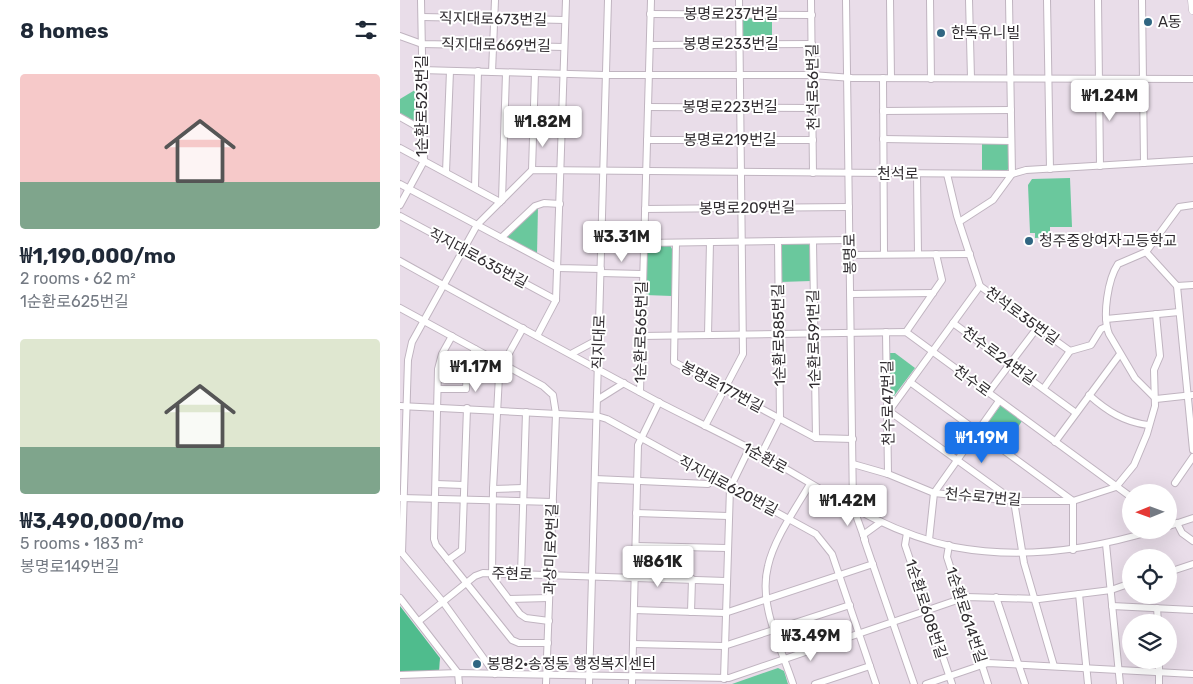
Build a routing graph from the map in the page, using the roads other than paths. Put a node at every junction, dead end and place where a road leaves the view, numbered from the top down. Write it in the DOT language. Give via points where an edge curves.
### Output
graph roads {
  1 [pos="421,0"];
  2 [pos="495,0"];
  3 [pos="566,0"];
  4 [pos="608,0"];
  5 [pos="651,0"];
  6 [pos="739,0"];
  7 [pos="812,0"];
  8 [pos="846,0"];
  9 [pos="890,0"];
  10 [pos="930,0"];
  11 [pos="970,0"];
  12 [pos="1009,0"];
  13 [pos="1048,0"];
  14 [pos="1098,0"];
  15 [pos="1142,0"];
  16 [pos="1192,0"];
  17 [pos="1193,10"];
  18 [pos="650,14"];
  19 [pos="739,14"];
  20 [pos="812,15"];
  21 [pos="422,17"];
  22 [pos="494,20"];
  23 [pos="565,20"];
  24 [pos="400,36"];
  25 [pos="422,44"];
  26 [pos="739,44"];
  27 [pos="812,44"];
  28 [pos="493,45"];
  29 [pos="650,45"];
  30 [pos="564,47"];
  31 [pos="422,70"];
  32 [pos="450,71"];
  33 [pos="478,72"];
  34 [pos="492,72"];
  35 [pos="506,72"];
  36 [pos="535,74"];
  37 [pos="564,74"];
  38 [pos="605,75"];
  39 [pos="649,75"];
  40 [pos="740,75"];
  41 [pos="812,76"];
  42 [pos="847,76"];
  43 [pos="883,78"];
  44 [pos="891,78"];
  45 [pos="971,78"];
  46 [pos="1011,78"];
  47 [pos="1049,78"];
  48 [pos="1099,78"];
  49 [pos="1143,78"];
  50 [pos="931,79"];
  51 [pos="1193,79"];
  52 [pos="648,107"];
  53 [pos="740,107"];
  54 [pos="813,108"];
  55 [pos="883,110"];
  56 [pos="1010,110"];
  57 [pos="400,117"];
  58 [pos="423,130"];
  59 [pos="883,139"];
  60 [pos="647,140"];
  61 [pos="740,140"];
  62 [pos="814,140"];
  63 [pos="1011,140"];
  64 [pos="400,148"];
  65 [pos="1193,160"];
  66 [pos="424,161"];
  67 [pos="1144,162"];
  68 [pos="1100,166"];
  69 [pos="1050,168"];
  70 [pos="532,170"];
  71 [pos="446,172"];
  72 [pos="561,172"];
  73 [pos="602,172"];
  74 [pos="741,172"];
  75 [pos="646,173"];
  76 [pos="813,173"];
  77 [pos="849,174"];
  78 [pos="884,174"];
  79 [pos="917,174"];
  80 [pos="947,174"];
  81 [pos="1012,174"];
  82 [pos="400,184"];
  83 [pos="474,187"];
  84 [pos="409,189"];
  85 [pos="501,201"];
  86 [pos="560,204"];
  87 [pos="400,205"];
  88 [pos="1193,205"];
  89 [pos="849,207"];
  90 [pos="645,209"];
  91 [pos="742,209"];
  92 [pos="400,216"];
  93 [pos="959,222"];
  94 [pos="477,225"];
  95 [pos="501,238"];
  96 [pos="850,240"];
  97 [pos="742,241"];
  98 [pos="778,241"];
  99 [pos="812,241"];
  100 [pos="710,242"];
  101 [pos="645,243"];
  102 [pos="676,243"];
  103 [pos="463,250"];
  104 [pos="1146,252"];
  105 [pos="884,254"];
  106 [pos="918,254"];
  107 [pos="936,254"];
  108 [pos="970,254"];
  109 [pos="850,255"];
  110 [pos="400,261"];
  111 [pos="558,268"];
  112 [pos="601,271"];
  113 [pos="642,274"];
  114 [pos="1193,285"];
  115 [pos="444,286"];
  116 [pos="980,286"];
  117 [pos="1177,286"];
  118 [pos="933,293"];
  119 [pos="851,294"];
  120 [pos="556,300"];
  121 [pos="400,308"];
  122 [pos="1179,312"];
  123 [pos="1156,314"];
  124 [pos="1106,319"];
  125 [pos="424,321"];
  126 [pos="953,323"];
  127 [pos="1106,327"];
  128 [pos="523,328"];
  129 [pos="1037,328"];
  130 [pos="886,332"];
  131 [pos="906,332"];
  132 [pos="851,333"];
  133 [pos="779,334"];
  134 [pos="814,334"];
  135 [pos="674,335"];
  136 [pos="708,335"];
  137 [pos="743,335"];
  138 [pos="452,336"];
  139 [pos="538,336"];
  140 [pos="641,336"];
  141 [pos="599,339"];
  142 [pos="475,349"];
  143 [pos="1070,351"];
  144 [pos="931,352"];
  145 [pos="571,354"];
  146 [pos="1120,354"];
  147 [pos="1011,363"];
  148 [pos="503,364"];
  149 [pos="598,369"];
  150 [pos="910,382"];
  151 [pos="624,383"];
  152 [pos="1044,388"];
  153 [pos="438,389"];
  154 [pos="724,390"];
  155 [pos="640,392"];
  156 [pos="988,393"];
  157 [pos="1089,395"];
  158 [pos="1190,395"];
  159 [pos="1156,399"];
  160 [pos="597,400"];
  161 [pos="659,402"];
  162 [pos="1000,402"];
  163 [pos="403,406"];
  164 [pos="438,408"];
  165 [pos="467,408"];
  166 [pos="498,410"];
  167 [pos="889,411"];
  168 [pos="526,412"];
  169 [pos="1076,413"];
  170 [pos="556,414"];
  171 [pos="597,416"];
  172 [pos="780,418"];
  173 [pos="1148,425"];
  174 [pos="705,426"];
  175 [pos="979,431"];
  176 [pos="640,438"];
  177 [pos="816,438"];
  178 [pos="853,439"];
  179 [pos="1055,442"];
  180 [pos="749,449"];
  181 [pos="1193,450"];
  182 [pos="762,455"];
  183 [pos="1193,457"];
  184 [pos="959,460"];
  185 [pos="853,464"];
  186 [pos="888,474"];
  187 [pos="595,478"];
  188 [pos="713,479"];
  189 [pos="637,481"];
  190 [pos="1175,483"];
  191 [pos="436,484"];
  192 [pos="810,484"];
  193 [pos="464,485"];
  194 [pos="1116,487"];
  195 [pos="523,488"];
  196 [pos="730,488"];
  197 [pos="493,489"];
  198 [pos="1122,491"];
  199 [pos="934,493"];
  200 [pos="402,498"];
  201 [pos="435,499"];
  202 [pos="463,499"];
  203 [pos="493,499"];
  204 [pos="522,501"];
  205 [pos="1014,501"];
  206 [pos="1073,501"];
  207 [pos="553,502"];
  208 [pos="853,507"];
  209 [pos="636,513"];
  210 [pos="864,513"];
  211 [pos="728,516"];
  212 [pos="1193,518"];
  213 [pos="790,520"];
  214 [pos="881,522"];
  215 [pos="1178,523"];
  216 [pos="1178,525"];
  217 [pos="906,533"];
  218 [pos="864,538"];
  219 [pos="1124,539"];
  220 [pos="929,540"];
  221 [pos="1193,541"];
  222 [pos="1106,544"];
  223 [pos="948,545"];
  224 [pos="636,546"];
  225 [pos="727,548"];
  226 [pos="1073,550"];
  227 [pos="401,553"];
  228 [pos="1022,553"];
  229 [pos="448,560"];
  230 [pos="873,564"];
  231 [pos="1193,564"];
  232 [pos="1177,569"];
  233 [pos="493,573"];
  234 [pos="521,574"];
  235 [pos="840,574"];
  236 [pos="550,575"];
  237 [pos="592,575"];
  238 [pos="635,576"];
  239 [pos="692,579"];
  240 [pos="726,580"];
  241 [pos="467,583"];
  242 [pos="1122,586"];
  243 [pos="1111,590"];
  244 [pos="1079,594"];
  245 [pos="996,597"];
  246 [pos="400,598"];
  247 [pos="549,598"];
  248 [pos="509,599"];
  249 [pos="1033,599"];
  250 [pos="766,600"];
  251 [pos="960,601"];
  252 [pos="443,602"];
  253 [pos="850,604"];
  254 [pos="1112,606"];
  255 [pos="1157,608"];
  256 [pos="634,610"];
  257 [pos="1193,610"];
  258 [pos="692,612"];
  259 [pos="928,612"];
  260 [pos="725,613"];
  261 [pos="1157,614"];
  262 [pos="549,621"];
  263 [pos="419,622"];
  264 [pos="893,623"];
  265 [pos="775,630"];
  266 [pos="860,635"];
  267 [pos="548,643"];
  268 [pos="633,644"];
  269 [pos="724,646"];
  270 [pos="785,660"];
  271 [pos="1019,665"];
  272 [pos="870,666"];
  273 [pos="983,666"];
  274 [pos="1054,666"];
  275 [pos="1086,668"];
  276 [pos="1118,670"];
  277 [pos="1159,672"];
  278 [pos="458,673"];
  279 [pos="496,674"];
  280 [pos="547,674"];
  281 [pos="1193,674"];
  282 [pos="400,675"];
  283 [pos="590,675"];
  284 [pos="632,676"];
  285 [pos="949,676"];
  286 [pos="724,679"];
  287 [pos="459,684"];
  288 [pos="546,684"];
  289 [pos="589,684"];
  290 [pos="632,684"];
  291 [pos="793,684"];
  292 [pos="815,684"];
  293 [pos="876,684"];
  294 [pos="914,684"];
  295 [pos="926,684"];
  296 [pos="952,684"];
  297 [pos="988,684"];
  298 [pos="1025,684"];
  299 [pos="1088,684"];
  300 [pos="1120,684"];
  301 [pos="1159,684"];
  1 -- 21 [label="street, 1순환로523번길"];
  2 -- 22 [label="street"];
  3 -- 23 [label="street"];
  4 -- 38 [label="street, 직지대로"];
  5 -- 18 [label="street, 1순환로565번길"];
  6 -- 19 [label="street"];
  7 -- 20 [label="street, 천석로56번길"];
  8 -- 42 [label="street, 봉명로"];
  9 -- 44 [label="street"];
  10 -- 50 [label="street"];
  11 -- 45 [label="street"];
  12 -- 46 [label="street"];
  13 -- 47 [label="street"];
  14 -- 48 [label="street"];
  15 -- 49 [label="street"];
  16 -- 17 [label="main road"];
  18 -- 19 [label="street, 봉명로237번길"];
  18 -- 29 [label="street, 1순환로565번길"];
  19 -- 20 [label="street, 봉명로237번길"];
  19 -- 26 [label="street"];
  20 -- 27 [label="street, 천석로56번길"];
  21 -- 22 [label="street, 직지대로673번길"];
  21 -- 25 [label="street, 1순환로523번길"];
  22 -- 23 [label="street, 직지대로673번길"];
  22 -- 28 [label="street"];
  23 -- 30 [label="street"];
  24 -- 25 [label="street, 직지대로669번길"];
  25 -- 28 [label="street, 직지대로669번길"];
  25 -- 31 [label="street, 1순환로523번길"];
  26 -- 27 [label="street, 봉명로233번길"];
  26 -- 29 [label="street, 봉명로233번길"];
  26 -- 40 [label="street"];
  27 -- 41 [label="street, 천석로56번길"];
  28 -- 30 [label="street, 직지대로669번길"];
  28 -- 34 [label="street"];
  29 -- 39 [label="street, 1순환로565번길"];
  30 -- 37 [label="street"];
  31 -- 32 [label="street"];
  31 -- 58 [label="street, 1순환로523번길"];
  32 -- 33 [label="street"];
  32 -- 71 [label="street"];
  33 -- 34 [label="street"];
  33 -- 83 [label="street"];
  34 -- 35 [label="street"];
  35 -- 36 [label="street"];
  35 -- 85 [label="street"];
  36 -- 37 [label="street"];
  36 -- 70 [label="street"];
  37 -- 38 [label="street"];
  37 -- 72 [label="street"];
  38 -- 39 [label="street"];
  38 -- 73 [label="street, 직지대로"];
  39 -- 40 [label="street"];
  39 -- 52 [label="street, 1순환로565번길"];
  40 -- 41 [label="street"];
  40 -- 53 [label="street"];
  41 -- 42 [label="street"];
  41 -- 54 [label="street, 천석로56번길"];
  42 -- 43 [label="street"];
  42 -- 77 [label="street, 봉명로"];
  43 -- 44 [label="street"];
  43 -- 55 [label="street"];
  44 -- 50 [label="street"];
  45 -- 46 [label="street"];
  45 -- 50 [label="street"];
  46 -- 47 [label="street"];
  46 -- 56 [label="street"];
  47 -- 48 [label="street"];
  47 -- 69 [label="street"];
  48 -- 49 [label="street"];
  48 -- 68 [label="street"];
  49 -- 51 [label="street"];
  49 -- 67 [label="street"];
  52 -- 53 [label="street, 봉명로223번길"];
  52 -- 60 [label="street, 1순환로565번길"];
  53 -- 54 [label="street, 봉명로223번길"];
  53 -- 61 [label="street"];
  54 -- 62 [label="street, 천석로56번길"];
  55 -- 56 [label="street"];
  55 -- 59 [label="street"];
  56 -- 63 [label="street"];
  57 -- 58 [label="street"];
  58 -- 66 [label="street, 1순환로523번길"];
  59 -- 63 [label="street"];
  59 -- 78 [label="street"];
  60 -- 61 [label="street, 봉명로219번길"];
  60 -- 75 [label="street, 1순환로565번길"];
  61 -- 62 [label="street, 봉명로219번길"];
  61 -- 74 [label="street"];
  62 -- 76 [label="street, 천석로56번길"];
  63 -- 81 [label="street"];
  64 -- 66 [label="street"];
  65 -- 67 [label="street, 천석로"];
  66 -- 71 [label="street"];
  66 -- 84 [label="street, 1순환로523번길"];
  67 -- 68 [label="street, 천석로"];
  68 -- 69 [label="street, 천석로"];
  69 -- 81 [label="street, 천석로"];
  70 -- 72 [label="street, 천석로"];
  70 -- 85 [label="street"];
  71 -- 83 [label="street"];
  72 -- 73 [label="street, 천석로"];
  72 -- 86 [label="street"];
  73 -- 75 [label="street, 천석로"];
  73 -- 112 [label="street, 직지대로"];
  74 -- 75 [label="street, 천석로"];
  74 -- 76 [label="street, 천석로"];
  74 -- 91 [label="street"];
  75 -- 90 [label="street, 1순환로565번길"];
  76 -- 77 [label="street, 천석로"];
  77 -- 78 [label="street, 천석로"];
  77 -- 89 [label="street, 봉명로"];
  78 -- 79 [label="street, 천석로"];
  78 -- 105 [label="street"];
  79 -- 80 [label="street, 천석로"];
  79 -- 106 [label="street"];
  80 -- 81 [label="street, 천석로"];
  80 -- 93 [label="street, 천석로35번길"];
  81 -- 93 [label="street" via="993,200"];
  82 -- 84 [label="street"];
  83 -- 85 [label="street"];
  84 -- 87 [label="street, 1순환로523번길"];
  84 -- 94 [label="street"];
  85 -- 94 [label="street"];
  86 -- 95 [label="street" via="539,204"];
  86 -- 111 [label="street"];
  88 -- 104 [label="street" via="1179,207"];
  89 -- 91 [label="street, 봉명로209번길"];
  89 -- 96 [label="street, 봉명로"];
  90 -- 91 [label="street, 봉명로209번길"];
  90 -- 101 [label="street, 1순환로565번길"];
  91 -- 97 [label="street"];
  92 -- 103 [label="street, 직지대로635번길"];
  93 -- 108 [label="street, 천석로35번길"];
  94 -- 95 [label="street"];
  94 -- 103 [label="street"];
  95 -- 111 [label="street"];
  96 -- 99 [label="street"];
  96 -- 109 [label="street, 봉명로"];
  97 -- 98 [label="street"];
  97 -- 100 [label="street"];
  97 -- 137 [label="street"];
  98 -- 99 [label="street"];
  98 -- 133 [label="street, 1순환로585번길"];
  99 -- 134 [label="street, 1순환로591번길"];
  100 -- 102 [label="street"];
  100 -- 136 [label="street"];
  101 -- 102 [label="street"];
  101 -- 113 [label="street, 1순환로565번길"];
  102 -- 135 [label="street, 봉명로177번길"];
  103 -- 115 [label="street"];
  103 -- 120 [label="street, 직지대로635번길"];
  104 -- 117 [label="street"];
  104 -- 124 [label="street" via="1118,264 1115,269 1105,310"];
  105 -- 106 [label="street"];
  105 -- 109 [label="street"];
  106 -- 107 [label="street"];
  107 -- 108 [label="street"];
  107 -- 118 [label="street" via="942,280"];
  108 -- 116 [label="street, 천석로35번길"];
  109 -- 119 [label="street, 봉명로"];
  110 -- 115 [label="street, 1순환로"];
  111 -- 112 [label="street"];
  111 -- 120 [label="street"];
  112 -- 113 [label="street"];
  112 -- 141 [label="street, 직지대로"];
  113 -- 140 [label="street, 1순환로565번길"];
  114 -- 117 [label="street"];
  115 -- 125 [label="street"];
  115 -- 128 [label="street, 1순환로"];
  116 -- 126 [label="street"];
  116 -- 129 [label="street, 천석로35번길"];
  117 -- 122 [label="street"];
  118 -- 119 [label="street"];
  118 -- 131 [label="street"];
  119 -- 132 [label="street, 봉명로"];
  120 -- 139 [label="street"];
  121 -- 125 [label="street, 과상미로9번길"];
  122 -- 123 [label="street"];
  122 -- 158 [label="street"];
  123 -- 124 [label="street"];
  123 -- 159 [label="street" via="1160,356 1154,370"];
  124 -- 127 [label="street"];
  125 -- 138 [label="street, 과상미로9번길"];
  125 -- 163 [label="street" via="409,351"];
  126 -- 144 [label="street"];
  126 -- 147 [label="street, 천수로24번길"];
  127 -- 143 [label="street" via="1101,329 1091,345"];
  127 -- 146 [label="street"];
  128 -- 139 [label="street, 1순환로"];
  128 -- 148 [label="street"];
  129 -- 143 [label="street, 천석로35번길"];
  129 -- 147 [label="street"];
  130 -- 131 [label="street"];
  130 -- 132 [label="street"];
  130 -- 167 [label="street, 천수로47번길"];
  131 -- 144 [label="street, 천수로"];
  132 -- 134 [label="street"];
  132 -- 178 [label="street, 봉명로"];
  133 -- 134 [label="street"];
  133 -- 137 [label="street"];
  133 -- 172 [label="street, 1순환로585번길"];
  134 -- 177 [label="street, 1순환로591번길"];
  135 -- 136 [label="street"];
  135 -- 140 [label="street"];
  135 -- 154 [label="street, 봉명로177번길" via="674,362"];
  136 -- 137 [label="street"];
  137 -- 154 [label="street" via="743,354"];
  138 -- 142 [label="street, 과상미로9번길"];
  138 -- 153 [label="street" via="440,361"];
  139 -- 145 [label="street, 1순환로"];
  140 -- 155 [label="street, 1순환로565번길"];
  141 -- 145 [label="street"];
  141 -- 149 [label="street, 직지대로"];
  142 -- 148 [label="street, 과상미로9번길"];
  142 -- 153 [label="street" via="467,368 466,389"];
  143 -- 152 [label="street, 천수로24번길"];
  144 -- 150 [label="street"];
  144 -- 156 [label="street, 천수로"];
  145 -- 149 [label="street, 1순환로"];
  146 -- 157 [label="street"];
  146 -- 159 [label="street" via="1142,386"];
  147 -- 152 [label="street, 천수로24번길"];
  147 -- 156 [label="street"];
  148 -- 166 [label="street" via="499,376"];
  148 -- 170 [label="street, 과상미로9번길" via="548,389 553,395"];
  149 -- 151 [label="street, 1순환로"];
  149 -- 160 [label="street, 직지대로"];
  150 -- 167 [label="street"];
  150 -- 175 [label="street"];
  151 -- 155 [label="street, 1순환로"];
  151 -- 160 [label="street"];
  152 -- 169 [label="street"];
  153 -- 164 [label="street"];
  154 -- 172 [label="street, 봉명로177번길"];
  154 -- 174 [label="street"];
  155 -- 161 [label="street, 1순환로"];
  156 -- 162 [label="street, 천수로"];
  157 -- 169 [label="street"];
  157 -- 173 [label="street" via="1113,414"];
  158 -- 159 [label="street"];
  158 -- 181 [label="street"];
  159 -- 173 [label="street"];
  160 -- 171 [label="street, 직지대로"];
  161 -- 174 [label="street, 1순환로"];
  161 -- 176 [label="street"];
  162 -- 175 [label="street"];
  162 -- 179 [label="street, 천수로"];
  163 -- 164 [label="street"];
  163 -- 200 [label="street"];
  164 -- 165 [label="street"];
  164 -- 191 [label="street"];
  165 -- 166 [label="street"];
  165 -- 193 [label="street"];
  166 -- 168 [label="street"];
  166 -- 197 [label="street"];
  167 -- 184 [label="street"];
  167 -- 186 [label="street, 천수로47번길"];
  168 -- 170 [label="street"];
  168 -- 195 [label="street"];
  169 -- 179 [label="street"];
  170 -- 171 [label="street"];
  170 -- 207 [label="street, 과상미로9번길"];
  171 -- 176 [label="street, 직지대로620번길"];
  171 -- 187 [label="street, 직지대로"];
  172 -- 177 [label="street, 봉명로177번길"];
  172 -- 182 [label="street, 1순환로585번길"];
  173 -- 194 [label="street" via="1134,465"];
  174 -- 180 [label="street, 1순환로"];
  175 -- 184 [label="street"];
  175 -- 206 [label="street"];
  176 -- 188 [label="street, 직지대로620번길"];
  176 -- 189 [label="street"];
  177 -- 178 [label="street, 봉명로177번길"];
  178 -- 185 [label="street, 봉명로"];
  179 -- 194 [label="street, 천수로"];
  180 -- 182 [label="street, 1순환로"];
  180 -- 196 [label="street"];
  182 -- 192 [label="street, 1순환로"];
  183 -- 190 [label="street"];
  184 -- 199 [label="street"];
  184 -- 205 [label="street"];
  185 -- 186 [label="street, 천수로7번길"];
  185 -- 208 [label="street, 봉명로"];
  186 -- 199 [label="street, 천수로7번길"];
  187 -- 189 [label="street"];
  187 -- 237 [label="street, 직지대로"];
  188 -- 189 [label="street" via="708,484"];
  188 -- 196 [label="street, 직지대로620번길"];
  189 -- 209 [label="street"];
  191 -- 193 [label="street"];
  191 -- 201 [label="street"];
  192 -- 208 [label="street, 1순환로"];
  192 -- 213 [label="street"];
  193 -- 202 [label="street"];
  194 -- 198 [label="street, 천수로"];
  194 -- 206 [label="street, 천수로7번길"];
  195 -- 197 [label="street"];
  195 -- 204 [label="street"];
  196 -- 211 [label="street"];
  196 -- 213 [label="street, 직지대로620번길"];
  197 -- 203 [label="street"];
  199 -- 205 [label="street, 천수로7번길"];
  199 -- 220 [label="street"];
  200 -- 201 [label="street"];
  200 -- 227 [label="street"];
  201 -- 202 [label="street"];
  201 -- 229 [label="street" via="434,539"];
  202 -- 203 [label="street"];
  202 -- 229 [label="street" via="462,550"];
  203 -- 204 [label="street"];
  203 -- 233 [label="street"];
  204 -- 207 [label="street"];
  204 -- 234 [label="street"];
  205 -- 206 [label="street, 천수로7번길"];
  205 -- 228 [label="street"];
  206 -- 226 [label="street"];
  207 -- 236 [label="street, 과상미로9번길"];
  208 -- 210 [label="street, 1순환로"];
  208 -- 218 [label="street, 봉명로"];
  209 -- 211 [label="street"];
  209 -- 224 [label="street"];
  210 -- 214 [label="street, 1순환로"];
  210 -- 218 [label="street"];
  211 -- 225 [label="street"];
  212 -- 215 [label="street"];
  213 -- 235 [label="street, 직지대로620번길" via="822,540"];
  213 -- 250 [label="street" via="769,560"];
  214 -- 217 [label="street, 1순환로"];
  214 -- 218 [label="street"];
  216 -- 221 [label="street" via="1182,534"];
  217 -- 220 [label="street, 1순환로"];
  217 -- 259 [label="street, 1순환로608번길" via="905,545"];
  218 -- 230 [label="street"];
  219 -- 222 [label="street, 1순환로"];
  220 -- 223 [label="street, 1순환로"];
  222 -- 226 [label="street, 1순환로"];
  222 -- 243 [label="street"];
  223 -- 228 [label="street, 1순환로"];
  223 -- 251 [label="street, 1순환로614번길" via="948,557"];
  224 -- 225 [label="street"];
  224 -- 238 [label="street"];
  225 -- 240 [label="street"];
  226 -- 228 [label="street, 1순환로"];
  227 -- 252 [label="street"];
  228 -- 249 [label="street"];
  229 -- 241 [label="street"];
  230 -- 235 [label="street"];
  230 -- 264 [label="street"];
  231 -- 232 [label="street"];
  233 -- 234 [label="street, 주현로"];
  233 -- 241 [label="street, 주현로" via="475,576"];
  233 -- 248 [label="street" via="492,577"];
  234 -- 236 [label="street, 주현로"];
  235 -- 250 [label="street"];
  235 -- 253 [label="street, 직지대로620번길"];
  236 -- 237 [label="street, 주현로"];
  236 -- 247 [label="street, 과상미로9번길"];
  237 -- 238 [label="street, 주현로"];
  237 -- 283 [label="street, 직지대로"];
  238 -- 239 [label="street, 주현로"];
  238 -- 256 [label="street"];
  239 -- 240 [label="street, 주현로"];
  239 -- 258 [label="street"];
  240 -- 260 [label="street"];
  241 -- 252 [label="street, 주현로"];
  241 -- 267 [label="street" via="512,640"];
  242 -- 243 [label="street"];
  243 -- 244 [label="street"];
  243 -- 254 [label="street"];
  244 -- 249 [label="street"];
  244 -- 275 [label="street"];
  245 -- 249 [label="street"];
  245 -- 251 [label="street" via="966,597"];
  245 -- 271 [label="street"];
  246 -- 263 [label="street"];
  247 -- 248 [label="street"];
  247 -- 262 [label="street, 과상미로9번길"];
  248 -- 262 [label="street" via="526,618"];
  249 -- 274 [label="street"];
  250 -- 260 [label="street"];
  250 -- 265 [label="street"];
  251 -- 259 [label="street"];
  251 -- 273 [label="street, 1순환로614번길"];
  252 -- 263 [label="street, 주현로"];
  252 -- 279 [label="street"];
  253 -- 265 [label="street"];
  253 -- 266 [label="street, 직지대로620번길"];
  254 -- 255 [label="street"];
  254 -- 276 [label="street"];
  255 -- 257 [label="street"];
  255 -- 261 [label="street"];
  256 -- 258 [label="street"];
  256 -- 268 [label="street"];
  258 -- 260 [label="street"];
  259 -- 264 [label="street"];
  259 -- 285 [label="street, 1순환로608번길"];
  260 -- 269 [label="street"];
  262 -- 267 [label="street, 과상미로9번길"];
  263 -- 278 [label="street"];
  264 -- 266 [label="street"];
  264 -- 294 [label="street"];
  265 -- 269 [label="street"];
  265 -- 270 [label="street"];
  266 -- 270 [label="street"];
  266 -- 272 [label="street, 직지대로620번길"];
  267 -- 280 [label="street, 과상미로9번길"];
  268 -- 269 [label="street"];
  268 -- 284 [label="street"];
  269 -- 286 [label="street"];
  270 -- 286 [label="street"];
  270 -- 291 [label="street"];
  271 -- 273 [label="street" via="988,663"];
  271 -- 274 [label="street"];
  271 -- 298 [label="street"];
  272 -- 292 [label="street"];
  272 -- 293 [label="street, 직지대로620번길"];
  273 -- 285 [label="street"];
  273 -- 297 [label="street, 1순환로614번길"];
  274 -- 275 [label="street"];
  275 -- 276 [label="street"];
  275 -- 299 [label="street"];
  276 -- 277 [label="street"];
  276 -- 300 [label="street"];
  277 -- 281 [label="street"];
  277 -- 301 [label="street"];
  278 -- 279 [label="street"];
  278 -- 282 [label="street"];
  278 -- 287 [label="street"];
  279 -- 280 [label="street"];
  280 -- 283 [label="street"];
  280 -- 288 [label="street, 과상미로9번길"];
  283 -- 284 [label="street"];
  283 -- 289 [label="street, 직지대로"];
  284 -- 286 [label="street"];
  284 -- 290 [label="street"];
  285 -- 295 [label="street"];
  285 -- 296 [label="street, 1순환로608번길"];
}
